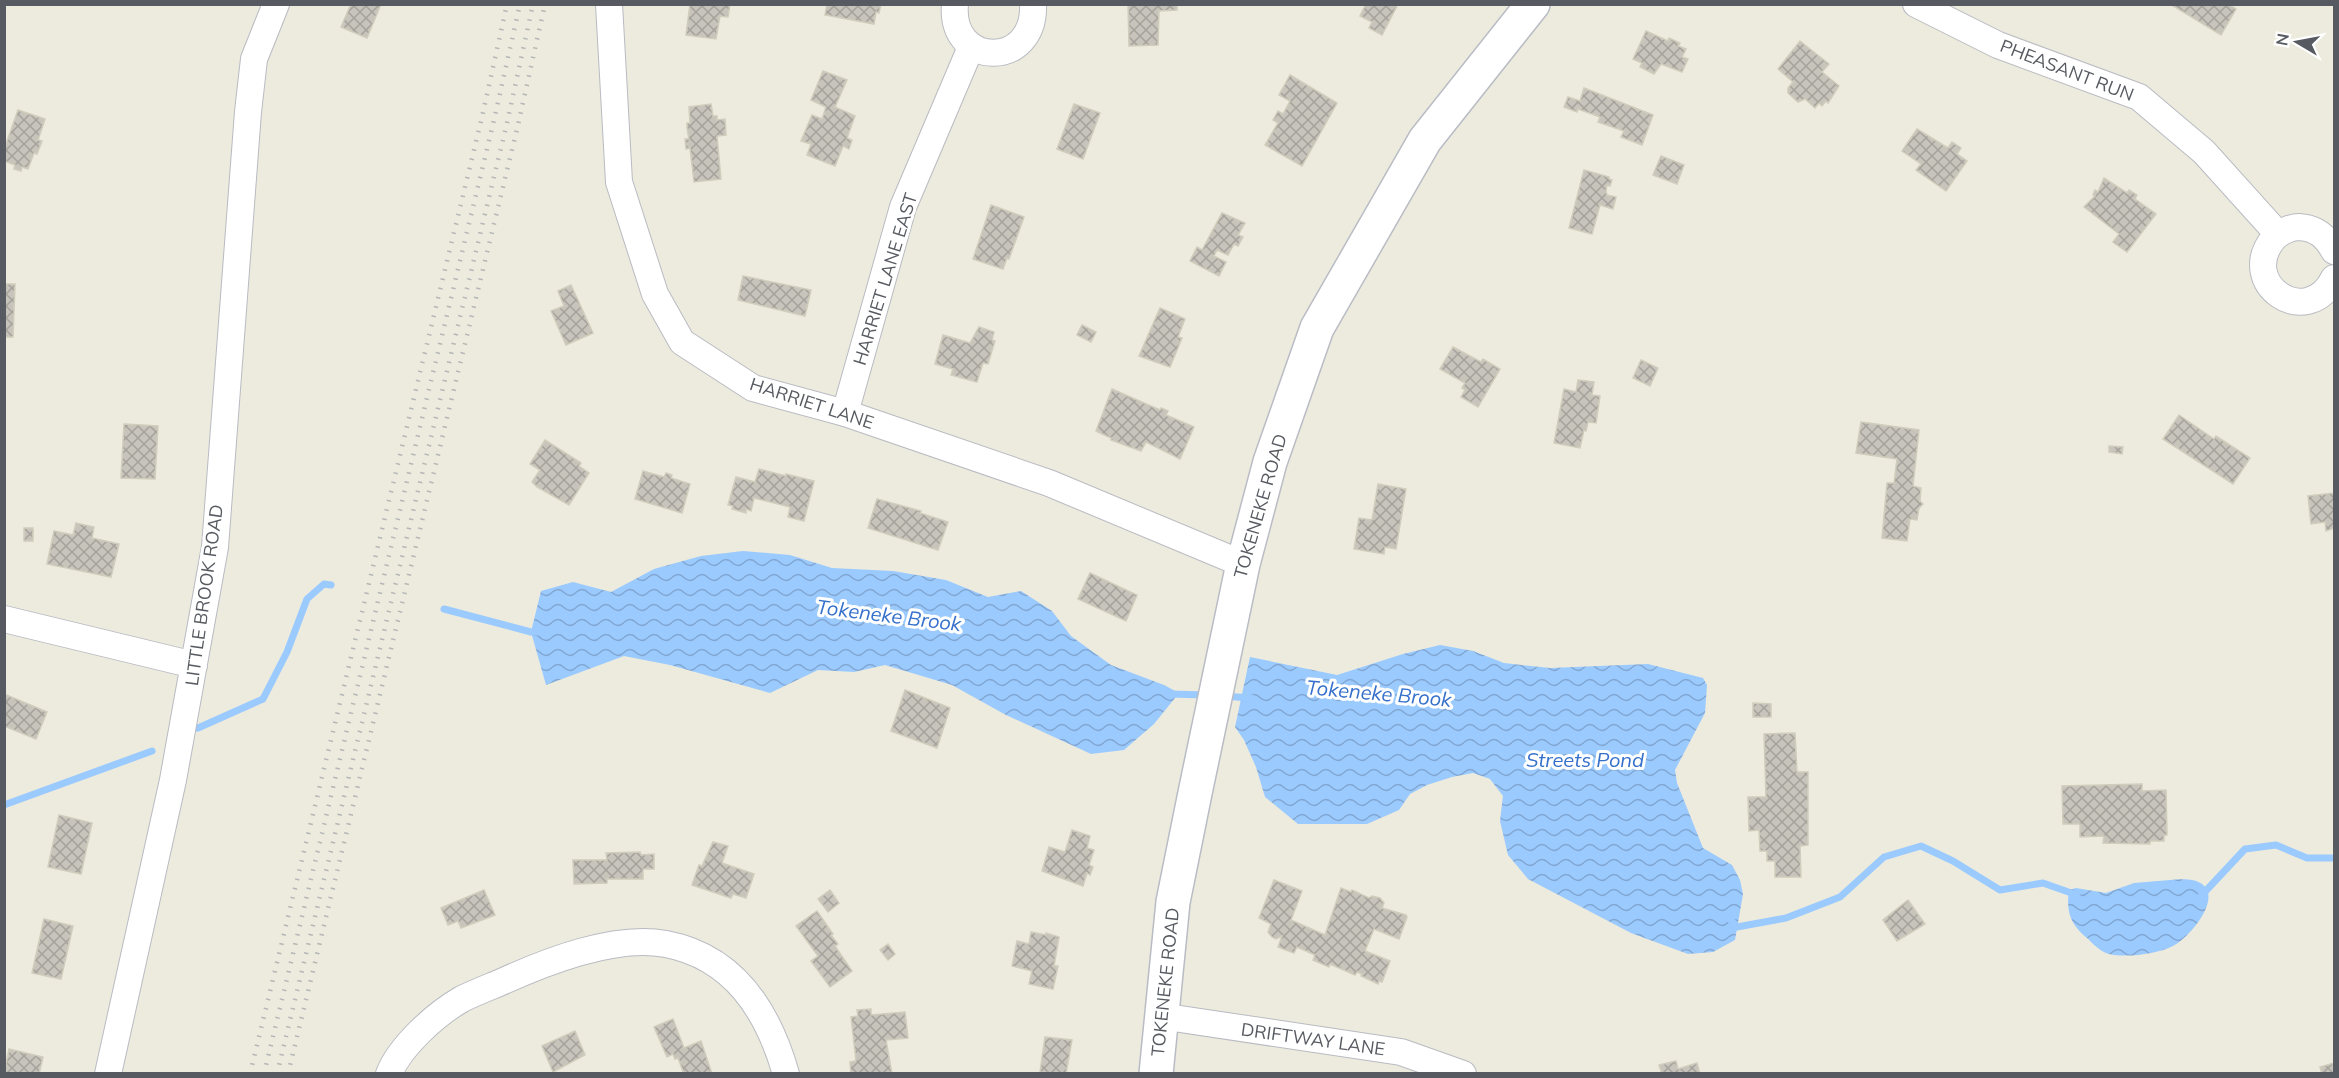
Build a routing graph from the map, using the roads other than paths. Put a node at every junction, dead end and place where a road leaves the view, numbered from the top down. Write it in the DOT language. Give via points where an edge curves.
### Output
graph roads {
  1 [pos="276,4"];
  2 [pos="609,4"];
  3 [pos="955,4"];
  4 [pos="1033,4"];
  5 [pos="1533,4"];
  6 [pos="1916,4"];
  7 [pos="971,47"];
  8 [pos="2278,234"];
  9 [pos="2334,251"];
  10 [pos="2334,278"];
  11 [pos="845,413"];
  12 [pos="1243,564"];
  13 [pos="4,619"];
  14 [pos="194,665"];
  15 [pos="1160,1016"];
  16 [pos="108,1074"];
  17 [pos="389,1074"];
  18 [pos="786,1074"];
  19 [pos="1156,1074"];
  20 [pos="1463,1074"];
  1 -- 14 [label="street, LITTLE BROOK ROAD" via="260,40 253,70 215,546"];
  2 -- 11 [label="street, HARRIET LANE" via="619,182 655,294 682,342 753,388"];
  3 -- 7 [label="street" via="954,21 960,36"];
  4 -- 7 [label="street" via="1028,36 1016,47 1002,53 986,53"];
  5 -- 12 [label="main road, TOKENEKE ROAD" via="1425,140 1317,328 1270,462"];
  6 -- 8 [label="street, PHEASANT RUN" via="1998,45 2139,97 2204,152"];
  7 -- 11 [label="street, HARRIET LANE EAST" via="903,207"];
  8 -- 9 [label="street" via="2295,227 2313,229 2328,239"];
  8 -- 10 [label="street" via="2267,247 2262,265 2267,283 2279,296 2296,302 2314,300 2329,290"];
  11 -- 12 [label="street, HARRIET LANE" via="1049,483"];
  12 -- 15 [label="main road, TOKENEKE ROAD" via="1173,902"];
  13 -- 14 [label="street"];
  14 -- 16 [label="street, LITTLE BROOK ROAD" via="173,780"];
  15 -- 19 [label="main road, TOKENEKE ROAD"];
  15 -- 20 [label="street, DRIFTWAY LANE" via="1401,1052"];
  17 -- 18 [label="street" via="414,1038 461,1000 568,956 636,942 666,944 692,953 741,984 777,1042"];
}
